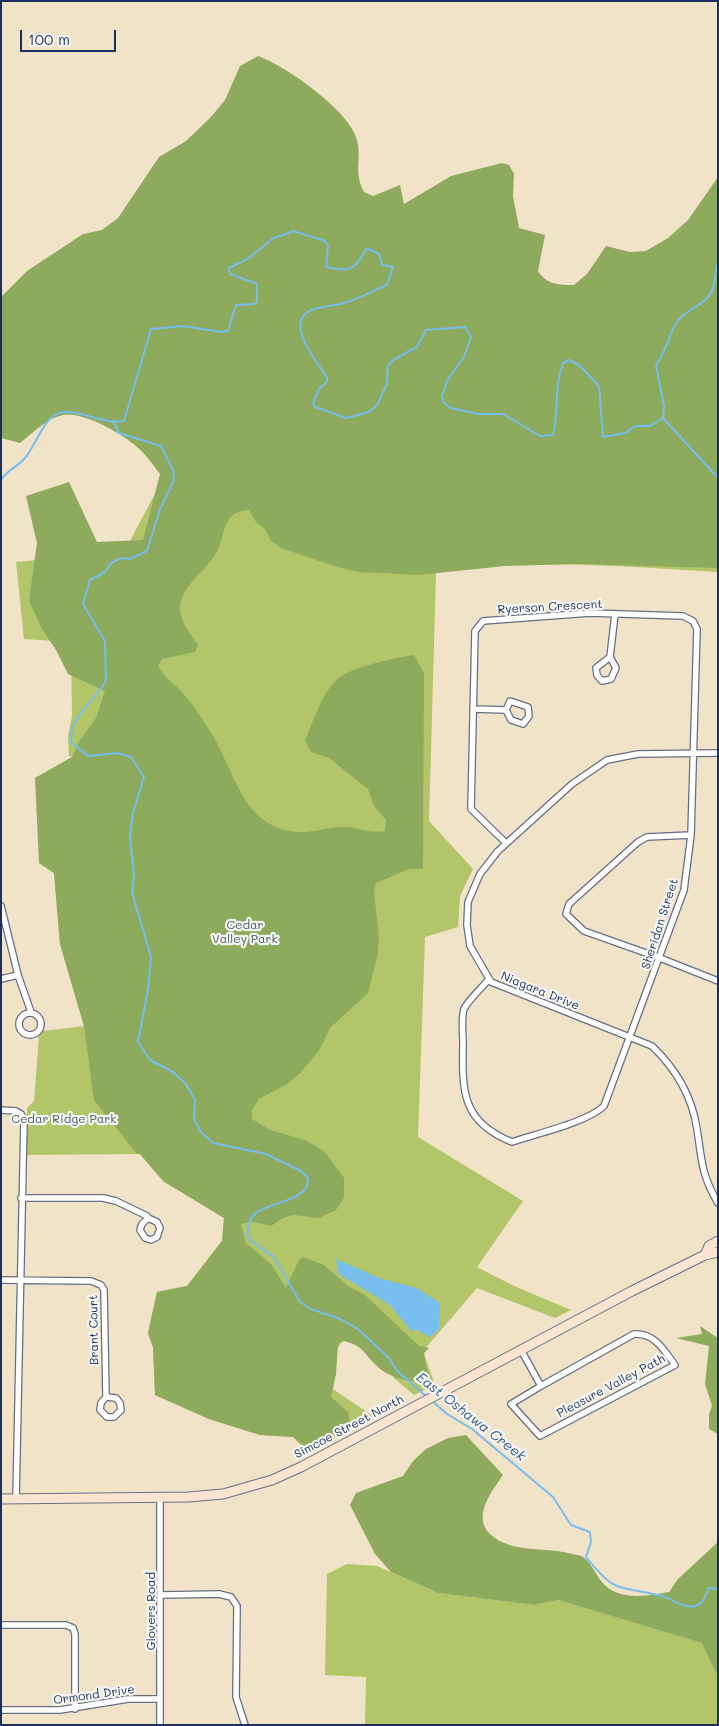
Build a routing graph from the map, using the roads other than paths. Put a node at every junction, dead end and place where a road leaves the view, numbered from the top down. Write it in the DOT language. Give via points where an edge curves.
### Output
graph roads {
  1 [pos="615,614"];
  2 [pos="610,657"];
  3 [pos="473,709"];
  4 [pos="506,710"];
  5 [pos="693,753"];
  6 [pos="718,753"];
  7 [pos="691,835"];
  8 [pos="506,843"];
  9 [pos="1,906"];
  10 [pos="660,958"];
  11 [pos="18,975"];
  12 [pos="1,979"];
  13 [pos="490,979"];
  14 [pos="718,981"];
  15 [pos="31,1012"];
  16 [pos="630,1037"];
  17 [pos="1,1110"];
  18 [pos="22,1198"];
  19 [pos="718,1203"];
  20 [pos="148,1218"];
  21 [pos="718,1241"];
  22 [pos="718,1252"];
  23 [pos="705,1255"];
  24 [pos="1,1280"];
  25 [pos="20,1280"];
  26 [pos="522,1350"];
  27 [pos="541,1386"];
  28 [pos="106,1397"];
  29 [pos="160,1498"];
  30 [pos="1,1499"];
  31 [pos="16,1499"];
  32 [pos="162,1595"];
  33 [pos="1,1625"];
  34 [pos="160,1699"];
  35 [pos="75,1709"];
  36 [pos="1,1710"];
  37 [pos="160,1725"];
  38 [pos="245,1725"];
  1 -- 2 [label="street"];
  1 -- 3 [label="street, Ryerson Crescent" via="590,613 483,622 475,631"];
  1 -- 5 [label="street, Ryerson Crescent" via="683,616 693,620 697,630"];
  3 -- 4 [label="street"];
  3 -- 8 [label="street, Ryerson Crescent" via="471,809"];
  4 -- 4 [label="street" via="510,701 520,703 528,707 529,716 523,724 511,720"];
  5 -- 6 [label="street, Niagara Drive"];
  5 -- 7 [label="street, Sheridan Street"];
  5 -- 8 [label="street, Niagara Drive" via="638,754 607,760 572,784"];
  7 -- 10 [label="street, Sheridan Street" via="684,890"];
  7 -- 10 [label="street" via="647,837 638,842 569,904 566,914 584,931"];
  8 -- 13 [label="street, Niagara Drive" via="480,874 468,902 470,946"];
  9 -- 11 [label="street"];
  10 -- 14 [label="street"];
  10 -- 16 [label="street, Sheridan Street"];
  11 -- 12 [label="street"];
  11 -- 15 [label="street"];
  13 -- 16 [label="street, Niagara Drive" via="512,992"];
  13 -- 16 [label="street, Sheridan Street" via="464,1010 462,1084 474,1117 494,1134 512,1142 600,1110"];
  15 -- 15 [label="street" via="23,1015 19,1022 21,1032 27,1035 36,1034 41,1024 38,1016"];
  16 -- 19 [label="street, Niagara Drive" via="652,1046 679,1078 697,1128 704,1178"];
  17 -- 18 [label="street" via="13,1110 24,1120"];
  18 -- 20 [label="street" via="108,1199"];
  18 -- 25 [label="street"];
  21 -- 23 [label="main road, Simcoe Street North" via="709,1246"];
  22 -- 23 [label="main road, Simcoe Street North"];
  23 -- 26 [label="main road, Simcoe Street North"];
  24 -- 25 [label="street"];
  25 -- 28 [label="street, Brant Court" via="91,1281 101,1285 104,1290"];
  25 -- 31 [label="street"];
  26 -- 27 [label="street"];
  26 -- 29 [label="main road, Simcoe Street North" via="272,1480 223,1494"];
  27 -- 27 [label="street, Pleasure Valley Path" via="511,1404 540,1436 674,1365 654,1339 645,1334 634,1334"];
  29 -- 31 [label="main road, Simcoe Street North"];
  29 -- 32 [label="street, Glovers Road"];
  30 -- 31 [label="main road, Simcoe Street North"];
  32 -- 34 [label="street, Glovers Road"];
  32 -- 38 [label="street" via="219,1594 231,1597 237,1606 236,1697"];
  33 -- 35 [label="street" via="66,1625 73,1628"];
  34 -- 35 [label="street, Ormond Drive" via="128,1699"];
  34 -- 37 [label="street, Glovers Road"];
  35 -- 36 [label="street, Ormond Drive"];
}
